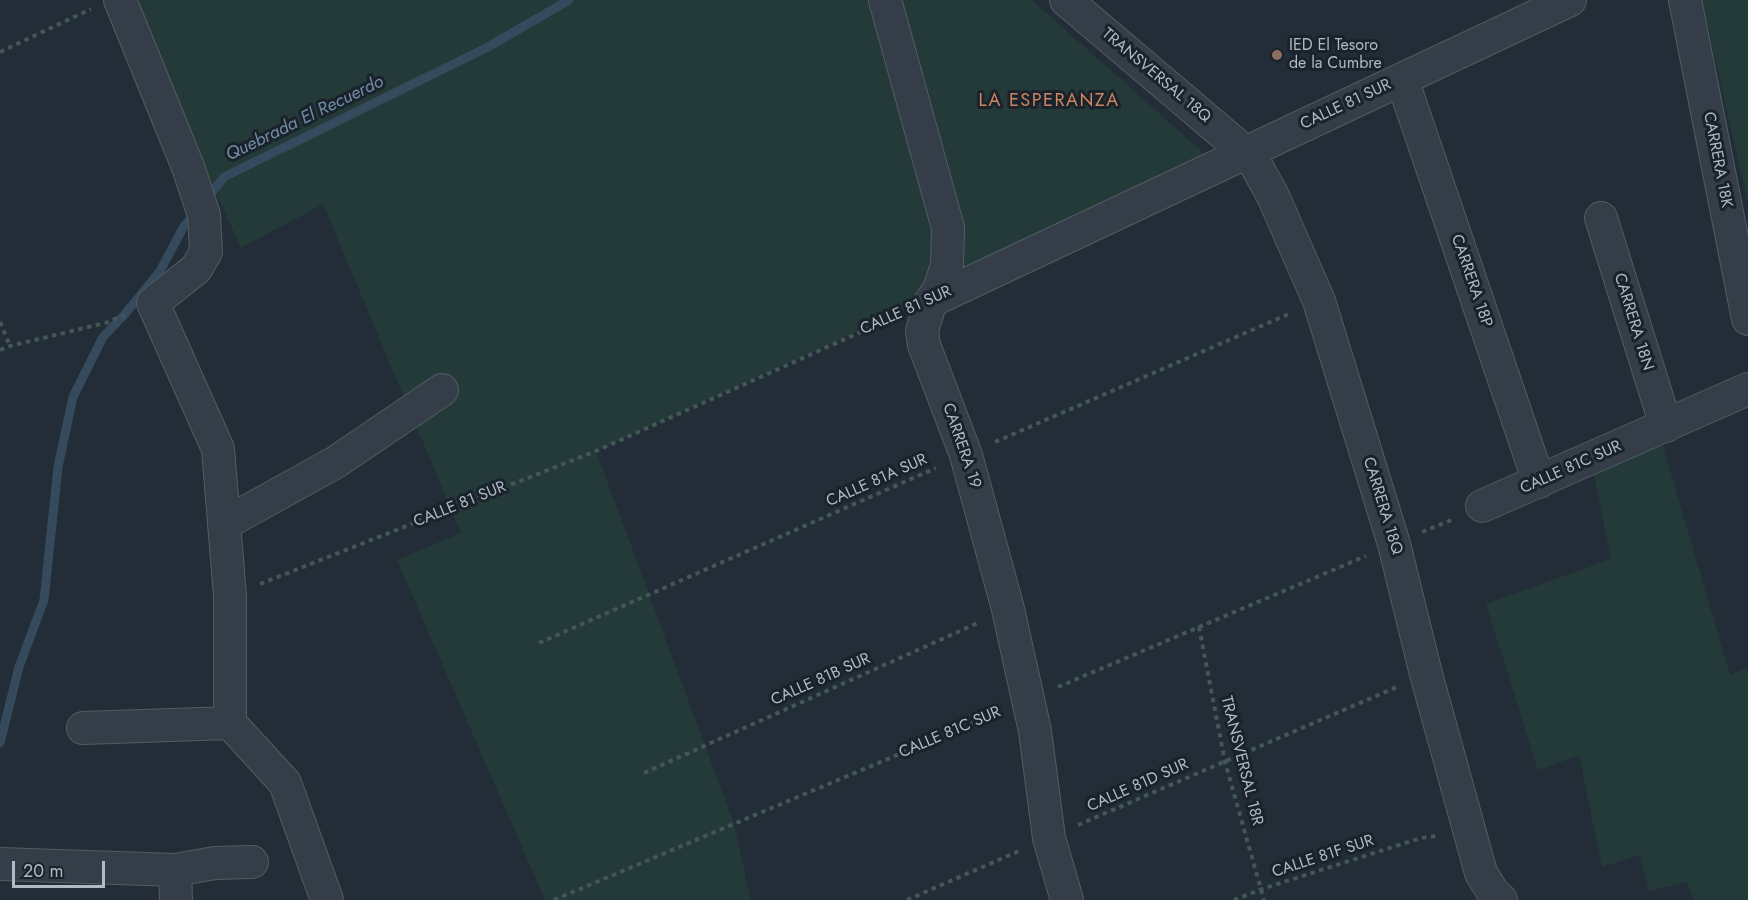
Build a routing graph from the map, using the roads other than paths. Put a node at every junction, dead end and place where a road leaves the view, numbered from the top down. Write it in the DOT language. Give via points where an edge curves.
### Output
graph roads {
  1 [pos="885,0"];
  2 [pos="1066,0"];
  3 [pos="1570,0"];
  4 [pos="1685,0"];
  5 [pos="110,2"];
  6 [pos="1402,79"];
  7 [pos="1246,152"];
  8 [pos="1601,218"];
  9 [pos="931,301"];
  10 [pos="1748,319"];
  11 [pos="1748,389"];
  12 [pos="442,390"];
  13 [pos="1666,426"];
  14 [pos="1539,482"];
  15 [pos="1482,506"];
  16 [pos="224,524"];
  17 [pos="230,723"];
  18 [pos="83,728"];
  19 [pos="252,862"];
  20 [pos="0,864"];
  21 [pos="175,885"];
  22 [pos="327,900"];
  23 [pos="1067,900"];
  24 [pos="1501,900"];
  1 -- 9 [label="street, CARRERA 19" via="948,228 946,265 939,290"];
  2 -- 7 [label="street, TRANSVERSAL 18Q"];
  3 -- 6 [label="street, CALLE 81 SUR"];
  4 -- 10 [label="street, CARRERA 18K"];
  5 -- 16 [label="street" via="188,167 204,215 206,252 196,269 153,303 218,448"];
  6 -- 7 [label="street, CALLE 81 SUR"];
  6 -- 14 [label="street, CARRERA 18P"];
  7 -- 9 [label="street, CALLE 81 SUR"];
  7 -- 24 [label="street, CARRERA 18Q" via="1273,196 1319,301 1394,544 1481,873"];
  8 -- 13 [label="street, CARRERA 18N"];
  9 -- 23 [label="street, CARRERA 19" via="922,331 924,345 966,455 1008,609 1035,731 1049,838"];
  11 -- 13 [label="street, CALLE 81C SUR"];
  12 -- 16 [label="street" via="336,462"];
  13 -- 14 [label="street, CALLE 81C SUR"];
  14 -- 15 [label="street, CALLE 81C SUR"];
  16 -- 17 [label="street" via="230,597"];
  17 -- 18 [label="street"];
  17 -- 22 [label="street" via="285,783"];
  19 -- 21 [label="street" via="214,863"];
  20 -- 21 [label="street"];
}
